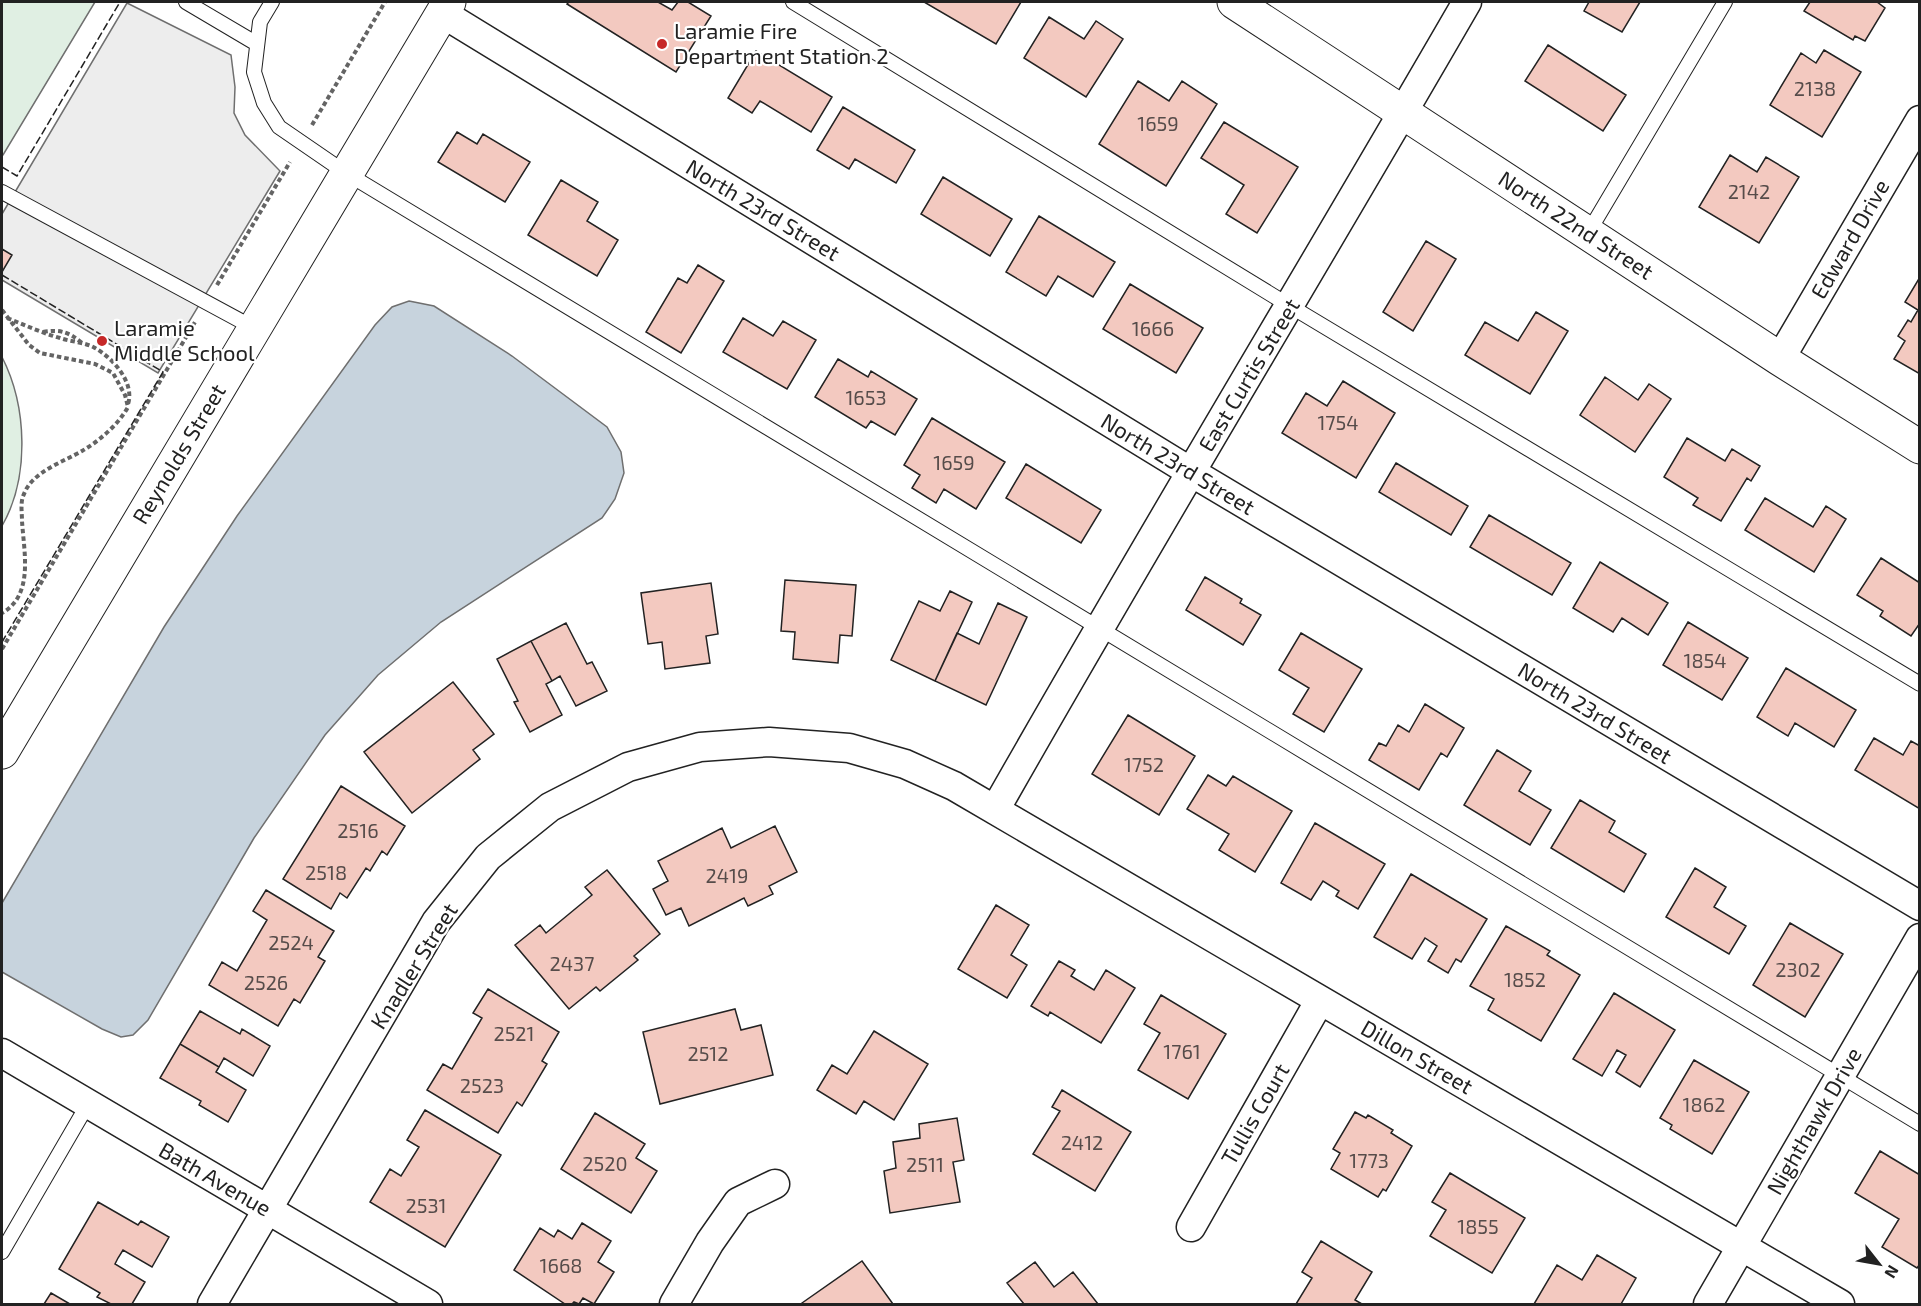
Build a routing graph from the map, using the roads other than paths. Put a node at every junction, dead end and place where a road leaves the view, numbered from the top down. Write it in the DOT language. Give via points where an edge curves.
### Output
graph roads {
  1 [pos="186,2"];
  2 [pos="272,2"];
  3 [pos="794,2"];
  4 [pos="1236,2"];
  5 [pos="1467,2"];
  6 [pos="1725,2"];
  7 [pos="445,7"];
  8 [pos="257,44"];
  9 [pos="1403,112"];
  10 [pos="1920,120"];
  11 [pos="346,173"];
  12 [pos="2,192"];
  13 [pos="1588,233"];
  14 [pos="1290,306"];
  15 [pos="254,328"];
  16 [pos="1780,359"];
  17 [pos="1920,447"];
  18 [pos="1191,472"];
  19 [pos="1098,629"];
  20 [pos="1920,684"];
  21 [pos="2,752"];
  22 [pos="995,810"];
  23 [pos="1920,906"];
  24 [pos="1920,938"];
  25 [pos="1320,1000"];
  26 [pos="2,1053"];
  27 [pos="1840,1076"];
  28 [pos="88,1104"];
  29 [pos="1920,1124"];
  30 [pos="775,1185"];
  31 [pos="267,1209"];
  32 [pos="1191,1227"];
  33 [pos="1742,1247"];
  34 [pos="2,1252"];
  35 [pos="212,1305"];
  36 [pos="428,1305"];
  37 [pos="674,1305"];
  38 [pos="1708,1305"];
  39 [pos="1840,1305"];
  1 -- 8 [label="lane"];
  2 -- 8 [label="lane" via="260,22"];
  3 -- 14 [label="lane"];
  4 -- 9 [label="main road, North 22nd Street"];
  5 -- 9 [label="street, East Curtis Street"];
  6 -- 13 [label="lane"];
  7 -- 11 [label="main road, Reynolds Street"];
  7 -- 18 [label="street, North 23rd Street"];
  8 -- 11 [label="lane" via="255,72 264,103 279,127"];
  9 -- 13 [label="main road, North 22nd Street"];
  9 -- 14 [label="street, East Curtis Street"];
  10 -- 16 [label="street, Edward Drive"];
  11 -- 15 [label="main road, Reynolds Street"];
  11 -- 19 [label="lane"];
  12 -- 15 [label="lane"];
  13 -- 16 [label="main road, North 22nd Street"];
  14 -- 18 [label="street, East Curtis Street"];
  14 -- 20 [label="lane"];
  15 -- 21 [label="main road, Reynolds Street"];
  16 -- 17 [label="main road, North 22nd Street"];
  18 -- 19 [label="street, East Curtis Street"];
  18 -- 23 [label="street, North 23rd Street"];
  19 -- 22 [label="street, East Curtis Street"];
  19 -- 27 [label="lane"];
  22 -- 25 [label="street, Dillon Street"];
  22 -- 31 [label="street, Knadler Street" via="905,764 849,748 769,742 699,747 628,767 550,807 488,857 436,922"];
  24 -- 27 [label="street, Nighthawk Drive"];
  25 -- 32 [label="street, Tullis Court"];
  25 -- 33 [label="street, Dillon Street"];
  26 -- 28 [label="street, Bath Avenue"];
  27 -- 29 [label="lane"];
  27 -- 33 [label="street, Nighthawk Drive"];
  28 -- 31 [label="street, Bath Avenue"];
  28 -- 34 [label="lane"];
  30 -- 37 [label="street" via="738,1202"];
  31 -- 35 [label="street, Knadler Street"];
  31 -- 36 [label="street, Bath Avenue"];
  33 -- 38 [label="street, Nighthawk Drive"];
  33 -- 39 [label="street, Dillon Street"];
}
